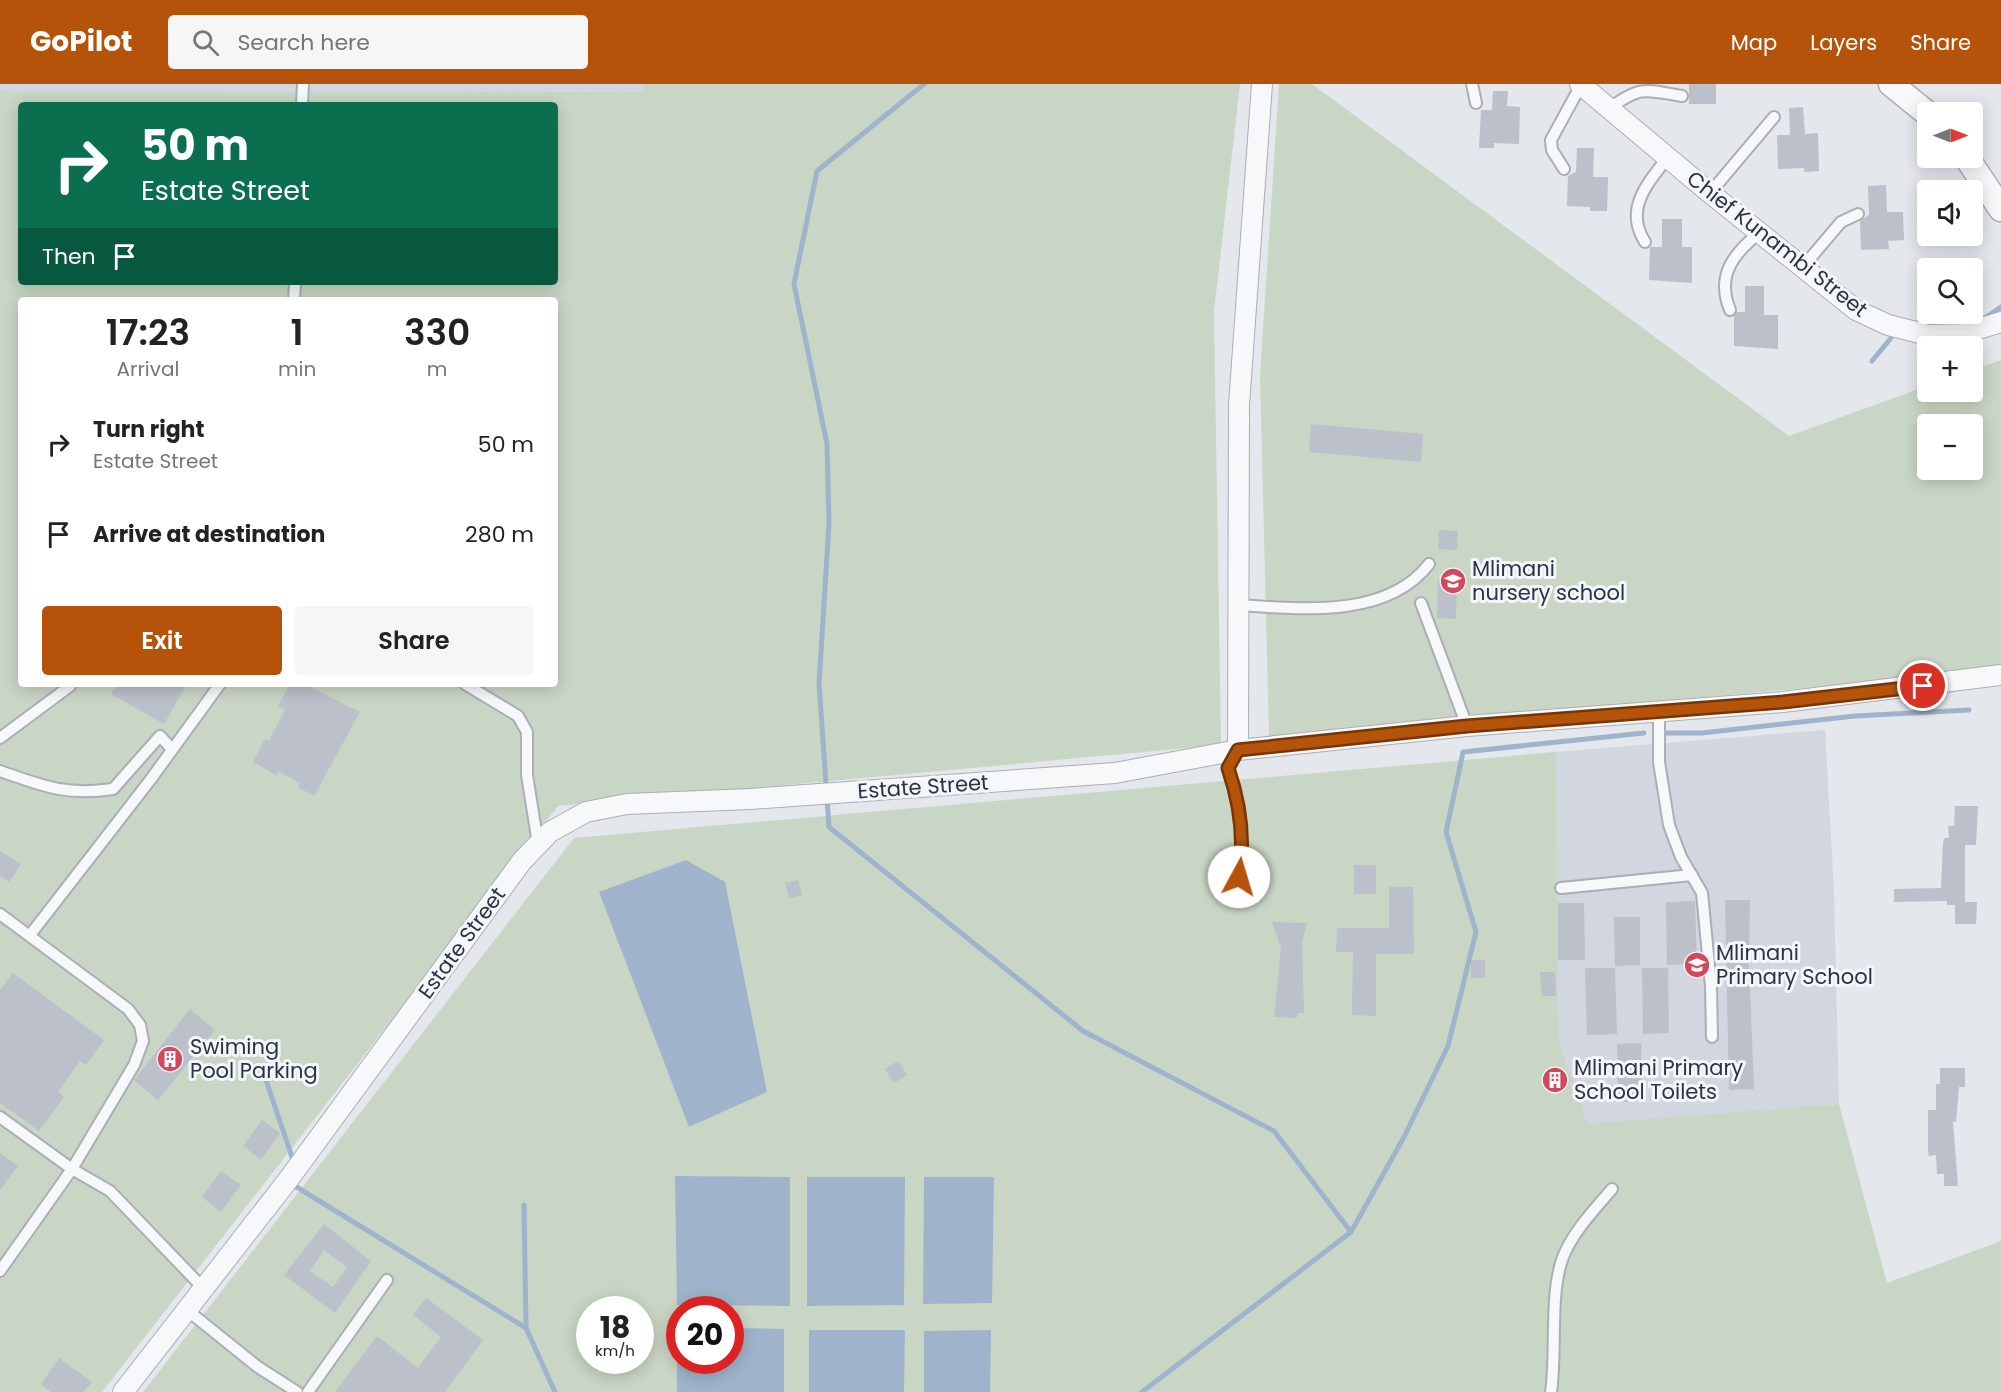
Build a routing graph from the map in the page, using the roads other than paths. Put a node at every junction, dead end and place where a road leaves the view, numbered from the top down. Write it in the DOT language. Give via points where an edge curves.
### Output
graph roads {
  1 [pos="303,84"];
  2 [pos="1262,84"];
  3 [pos="1472,84"];
  4 [pos="1891,84"];
  5 [pos="1581,85"];
  6 [pos="1682,96"];
  7 [pos="303,102"];
  8 [pos="1476,103"];
  9 [pos="1917,105"];
  10 [pos="1610,108"];
  11 [pos="1774,117"];
  12 [pos="1668,157"];
  13 [pos="1974,168"];
  14 [pos="1564,169"];
  15 [pos="1710,194"];
  16 [pos="2001,209"];
  17 [pos="1858,214"];
  18 [pos="1759,233"];
  19 [pos="1645,242"];
  20 [pos="1802,268"];
  21 [pos="1730,310"];
  22 [pos="2001,322"];
  23 [pos="1429,564"];
  24 [pos="1421,603"];
  25 [pos="1238,604"];
  26 [pos="2001,675"];
  27 [pos="69,687"];
  28 [pos="218,687"];
  29 [pos="470,687"];
  30 [pos="1659,713"];
  31 [pos="1467,726"];
  32 [pos="0,738"];
  33 [pos="171,748"];
  34 [pos="1238,750"];
  35 [pos="0,771"];
  36 [pos="538,845"];
  37 [pos="1692,875"];
  38 [pos="1239,877"];
  39 [pos="1561,888"];
  40 [pos="0,914"];
  41 [pos="30,935"];
  42 [pos="1712,1037"];
  43 [pos="0,1117"];
  44 [pos="72,1169"];
  45 [pos="1612,1190"];
  46 [pos="0,1271"];
  47 [pos="387,1280"];
  48 [pos="204,1289"];
  49 [pos="187,1310"];
  50 [pos="123,1392"];
  51 [pos="297,1392"];
  52 [pos="308,1392"];
  53 [pos="1551,1392"];
  1 -- 7 [label="lane"];
  2 -- 25 [label="street" via="1239,405"];
  3 -- 8 [label="lane"];
  4 -- 9 [label="street"];
  5 -- 10 [label="street, Chief Kunambi Street"];
  5 -- 14 [label="lane" via="1551,140 1552,150"];
  6 -- 10 [label="lane" via="1641,90"];
  10 -- 12 [label="street, Chief Kunambi Street"];
  11 -- 15 [label="lane"];
  12 -- 15 [label="street, Chief Kunambi Street"];
  12 -- 19 [label="lane" via="1639,201 1635,217"];
  13 -- 16 [label="street"];
  15 -- 18 [label="street, Chief Kunambi Street"];
  17 -- 20 [label="lane" via="1841,222"];
  18 -- 20 [label="street, Chief Kunambi Street"];
  18 -- 21 [label="lane" via="1742,247 1728,268 1724,288"];
  20 -- 22 [label="street, Chief Kunambi Street" via="1856,310 1888,325 1946,337"];
  23 -- 25 [label="lane" via="1419,577 1399,589 1361,603 1285,608"];
  24 -- 31 [label="lane"];
  25 -- 34 [label="street"];
  26 -- 30 [label="street, Estate Street"];
  27 -- 32 [label="lane"];
  28 -- 33 [label="lane"];
  29 -- 36 [label="lane" via="518,716 527,732 527,775"];
  30 -- 31 [label="street, Estate Street"];
  30 -- 37 [label="lane" via="1659,762 1667,815 1681,857"];
  31 -- 34 [label="street, Estate Street"];
  33 -- 35 [label="lane" via="160,736 113,789 84,794 53,789"];
  33 -- 41 [label="lane"];
  34 -- 36 [label="street, Estate Street" via="1115,773 627,804 586,812 550,832"];
  34 -- 38 [label="lane" via="1228,768 1236,791 1242,836"];
  36 -- 48 [label="street, Estate Street" via="522,861"];
  37 -- 39 [label="lane"];
  37 -- 42 [label="lane" via="1703,901"];
  40 -- 41 [label="lane"];
  41 -- 44 [label="lane" via="128,1010 140,1025 143,1041 134,1065"];
  43 -- 44 [label="lane"];
  44 -- 46 [label="lane"];
  44 -- 48 [label="lane" via="111,1191"];
  45 -- 53 [label="lane" via="1582,1225 1563,1257 1557,1289"];
  47 -- 52 [label="lane"];
  48 -- 49 [label="street, Estate Street"];
  49 -- 50 [label="street, Estate Street"];
  49 -- 51 [label="lane" via="258,1367"];
}
